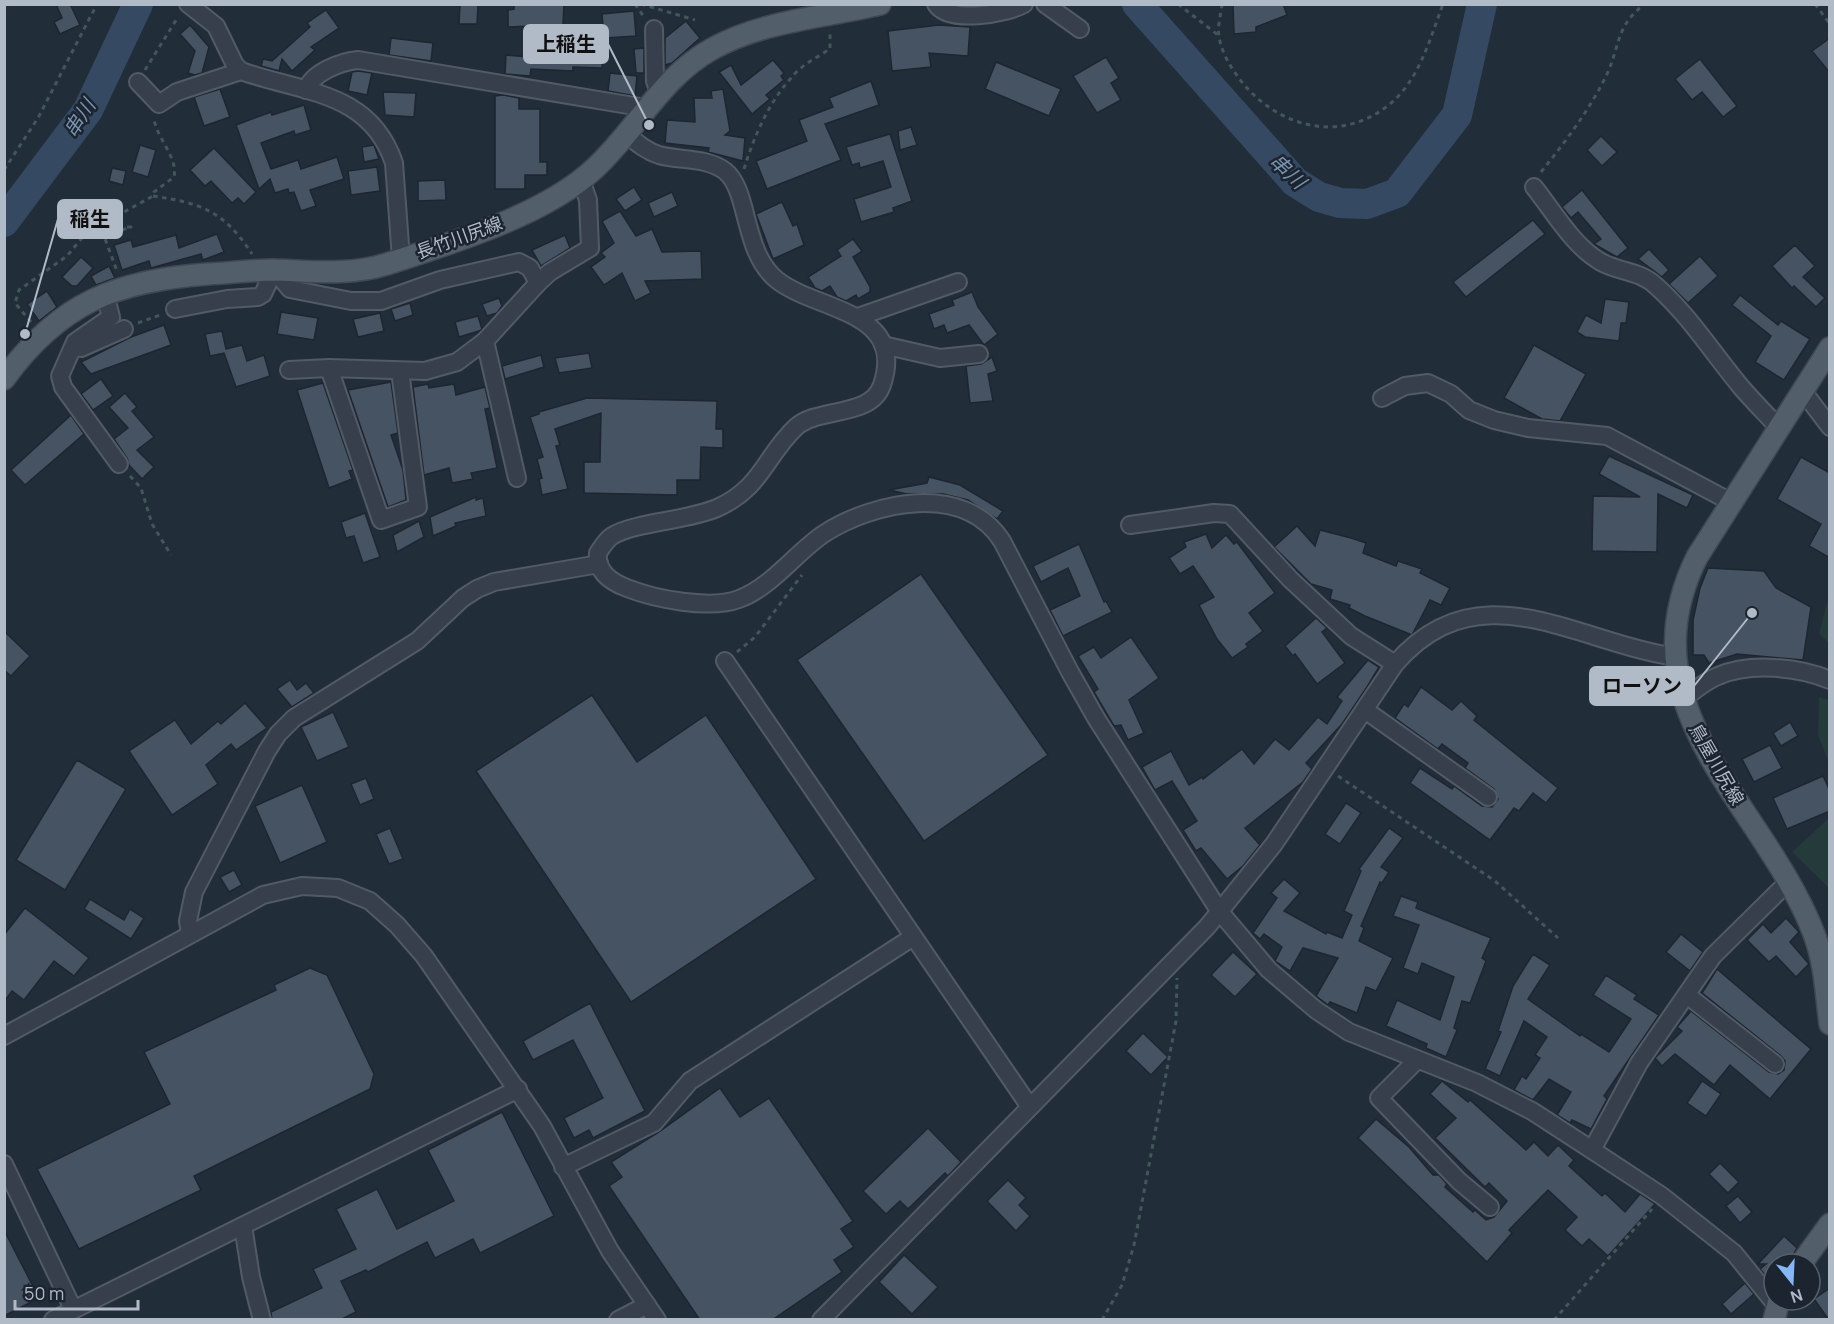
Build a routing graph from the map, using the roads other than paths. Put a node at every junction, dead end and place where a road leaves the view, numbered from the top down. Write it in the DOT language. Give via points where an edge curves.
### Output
graph roads {
  1 [pos="880,4"];
  2 [pos="936,4"];
  3 [pos="1024,4"];
  4 [pos="1046,4"];
  5 [pos="184,8"];
  6 [pos="654,29"];
  7 [pos="1080,29"];
  8 [pos="241,71"];
  9 [pos="138,82"];
  10 [pos="306,90"];
  11 [pos="652,100"];
  12 [pos="625,133"];
  13 [pos="581,180"];
  14 [pos="1534,187"];
  15 [pos="401,259"];
  16 [pos="274,270"];
  17 [pos="958,282"];
  18 [pos="538,283"];
  19 [pos="114,290"];
  20 [pos="175,309"];
  21 [pos="858,317"];
  22 [pos="124,329"];
  23 [pos="485,341"];
  24 [pos="883,345"];
  25 [pos="1830,348"];
  26 [pos="71,353"];
  27 [pos="979,354"];
  28 [pos="329,368"];
  29 [pos="289,370"];
  30 [pos="400,372"];
  31 [pos="4,379"];
  32 [pos="1802,390"];
  33 [pos="1382,398"];
  34 [pos="1778,427"];
  35 [pos="1830,427"];
  36 [pos="119,464"];
  37 [pos="517,478"];
  38 [pos="1731,502"];
  39 [pos="1130,525"];
  40 [pos="598,564"];
  41 [pos="1676,657"];
  42 [pos="725,661"];
  43 [pos="1395,664"];
  44 [pos="1830,680"];
  45 [pos="1683,699"];
  46 [pos="1365,710"];
  47 [pos="1488,797"];
  48 [pos="1787,884"];
  49 [pos="1220,912"];
  50 [pos="190,933"];
  51 [pos="913,937"];
  52 [pos="1687,995"];
  53 [pos="1830,1024"];
  54 [pos="4,1036"];
  55 [pos="1417,1060"];
  56 [pos="1775,1064"];
  57 [pos="518,1089"];
  58 [pos="1030,1107"];
  59 [pos="1592,1150"];
  60 [pos="4,1164"];
  61 [pos="563,1167"];
  62 [pos="1490,1208"];
  63 [pos="1830,1224"];
  64 [pos="243,1226"];
  65 [pos="1811,1252"];
  66 [pos="1762,1289"];
  67 [pos="647,1305"];
  68 [pos="74,1309"];
  69 [pos="53,1320"];
  70 [pos="262,1320"];
  71 [pos="618,1320"];
  72 [pos="657,1320"];
  73 [pos="821,1320"];
  1 -- 11 [label="main road, 長竹川尻線" via="758,31 720,44 691,63"];
  2 -- 3 [label="street" via="948,13 993,15"];
  4 -- 7 [label="street"];
  5 -- 8 [label="street" via="216,26"];
  6 -- 11 [label="street"];
  8 -- 9 [label="street" via="177,92 159,104"];
  8 -- 10 [label="street"];
  10 -- 11 [label="street" via="309,81 335,66 358,60"];
  10 -- 15 [label="street" via="348,104 381,134 394,163"];
  11 -- 12 [label="main road, 長竹川尻線"];
  12 -- 13 [label="main road, 長竹川尻線"];
  12 -- 21 [label="street" via="661,155 717,166 728,173 764,268 791,289"];
  13 -- 15 [label="main road, 長竹川尻線" via="527,212"];
  13 -- 18 [label="street" via="588,200 590,248"];
  14 -- 34 [label="street" via="1591,255 1615,269 1644,276 1654,284 1695,325 1741,387"];
  15 -- 16 [label="main road, 長竹川尻線" via="344,272"];
  16 -- 18 [label="street" via="290,289 351,301 381,301 441,280 519,262 530,268"];
  16 -- 19 [label="main road, 長竹川尻線" via="173,277"];
  16 -- 20 [label="street" via="258,297"];
  17 -- 21 [label="street"];
  18 -- 23 [label="street"];
  19 -- 26 [label="street" via="111,317 75,342"];
  19 -- 31 [label="main road, 長竹川尻線" via="76,309 42,335"];
  21 -- 24 [label="street" via="868,323"];
  22 -- 26 [label="street"];
  23 -- 30 [label="street" via="458,362 425,371"];
  23 -- 37 [label="street"];
  24 -- 27 [label="street" via="940,358"];
  24 -- 40 [label="street" via="882,387 867,402 805,420 756,482 720,507 613,536 598,553"];
  25 -- 32 [label="main road, 鳥屋川尻線"];
  26 -- 36 [label="street" via="60,376 63,387"];
  28 -- 29 [label="street"];
  28 -- 30 [label="street"];
  28 -- 30 [label="street" via="381,520 418,507"];
  32 -- 34 [label="main road, 鳥屋川尻線"];
  32 -- 35 [label="street"];
  33 -- 38 [label="street" via="1405,386 1428,383 1451,394 1469,410 1494,420 1528,428 1606,436"];
  34 -- 38 [label="main road, 鳥屋川尻線"];
  38 -- 41 [label="main road, 鳥屋川尻線" via="1697,557 1685,587"];
  39 -- 43 [label="street" via="1230,514 1290,579 1351,636"];
  40 -- 49 [label="street" via="616,584 652,597 731,602 754,591 824,534 870,511 942,504 976,516 1002,541 1082,695"];
  40 -- 50 [label="street" via="494,582 477,589 417,641 294,718 267,751 194,892 188,921"];
  41 -- 43 [label="street" via="1492,613 1467,616 1443,625 1415,643"];
  41 -- 45 [label="main road, 鳥屋川尻線"];
  42 -- 51 [label="street"];
  43 -- 46 [label="street"];
  44 -- 45 [label="street" via="1790,670 1739,669 1717,676"];
  45 -- 48 [label="main road, 鳥屋川尻線" via="1701,743"];
  46 -- 47 [label="street"];
  46 -- 49 [label="street" via="1261,861"];
  48 -- 52 [label="street" via="1713,956"];
  48 -- 53 [label="main road, 鳥屋川尻線" via="1818,949"];
  49 -- 55 [label="street" via="1269,970 1322,1014 1359,1037"];
  49 -- 58 [label="street"];
  50 -- 54 [label="street"];
  50 -- 57 [label="street" via="282,889 313,885 348,891 380,909 405,933"];
  51 -- 58 [label="street"];
  51 -- 61 [label="street" via="690,1081 654,1123"];
  52 -- 56 [label="street"];
  52 -- 59 [label="street" via="1638,1063"];
  55 -- 59 [label="street" via="1498,1093"];
  55 -- 62 [label="street" via="1379,1098"];
  57 -- 61 [label="street"];
  57 -- 64 [label="street"];
  58 -- 73 [label="street"];
  59 -- 66 [label="street" via="1662,1196 1734,1253"];
  60 -- 68 [label="street"];
  61 -- 67 [label="street" via="610,1251"];
  63 -- 65 [label="main road"];
  64 -- 68 [label="street"];
  64 -- 70 [label="street"];
  67 -- 71 [label="street"];
  67 -- 72 [label="street"];
  68 -- 69 [label="street"];
}
